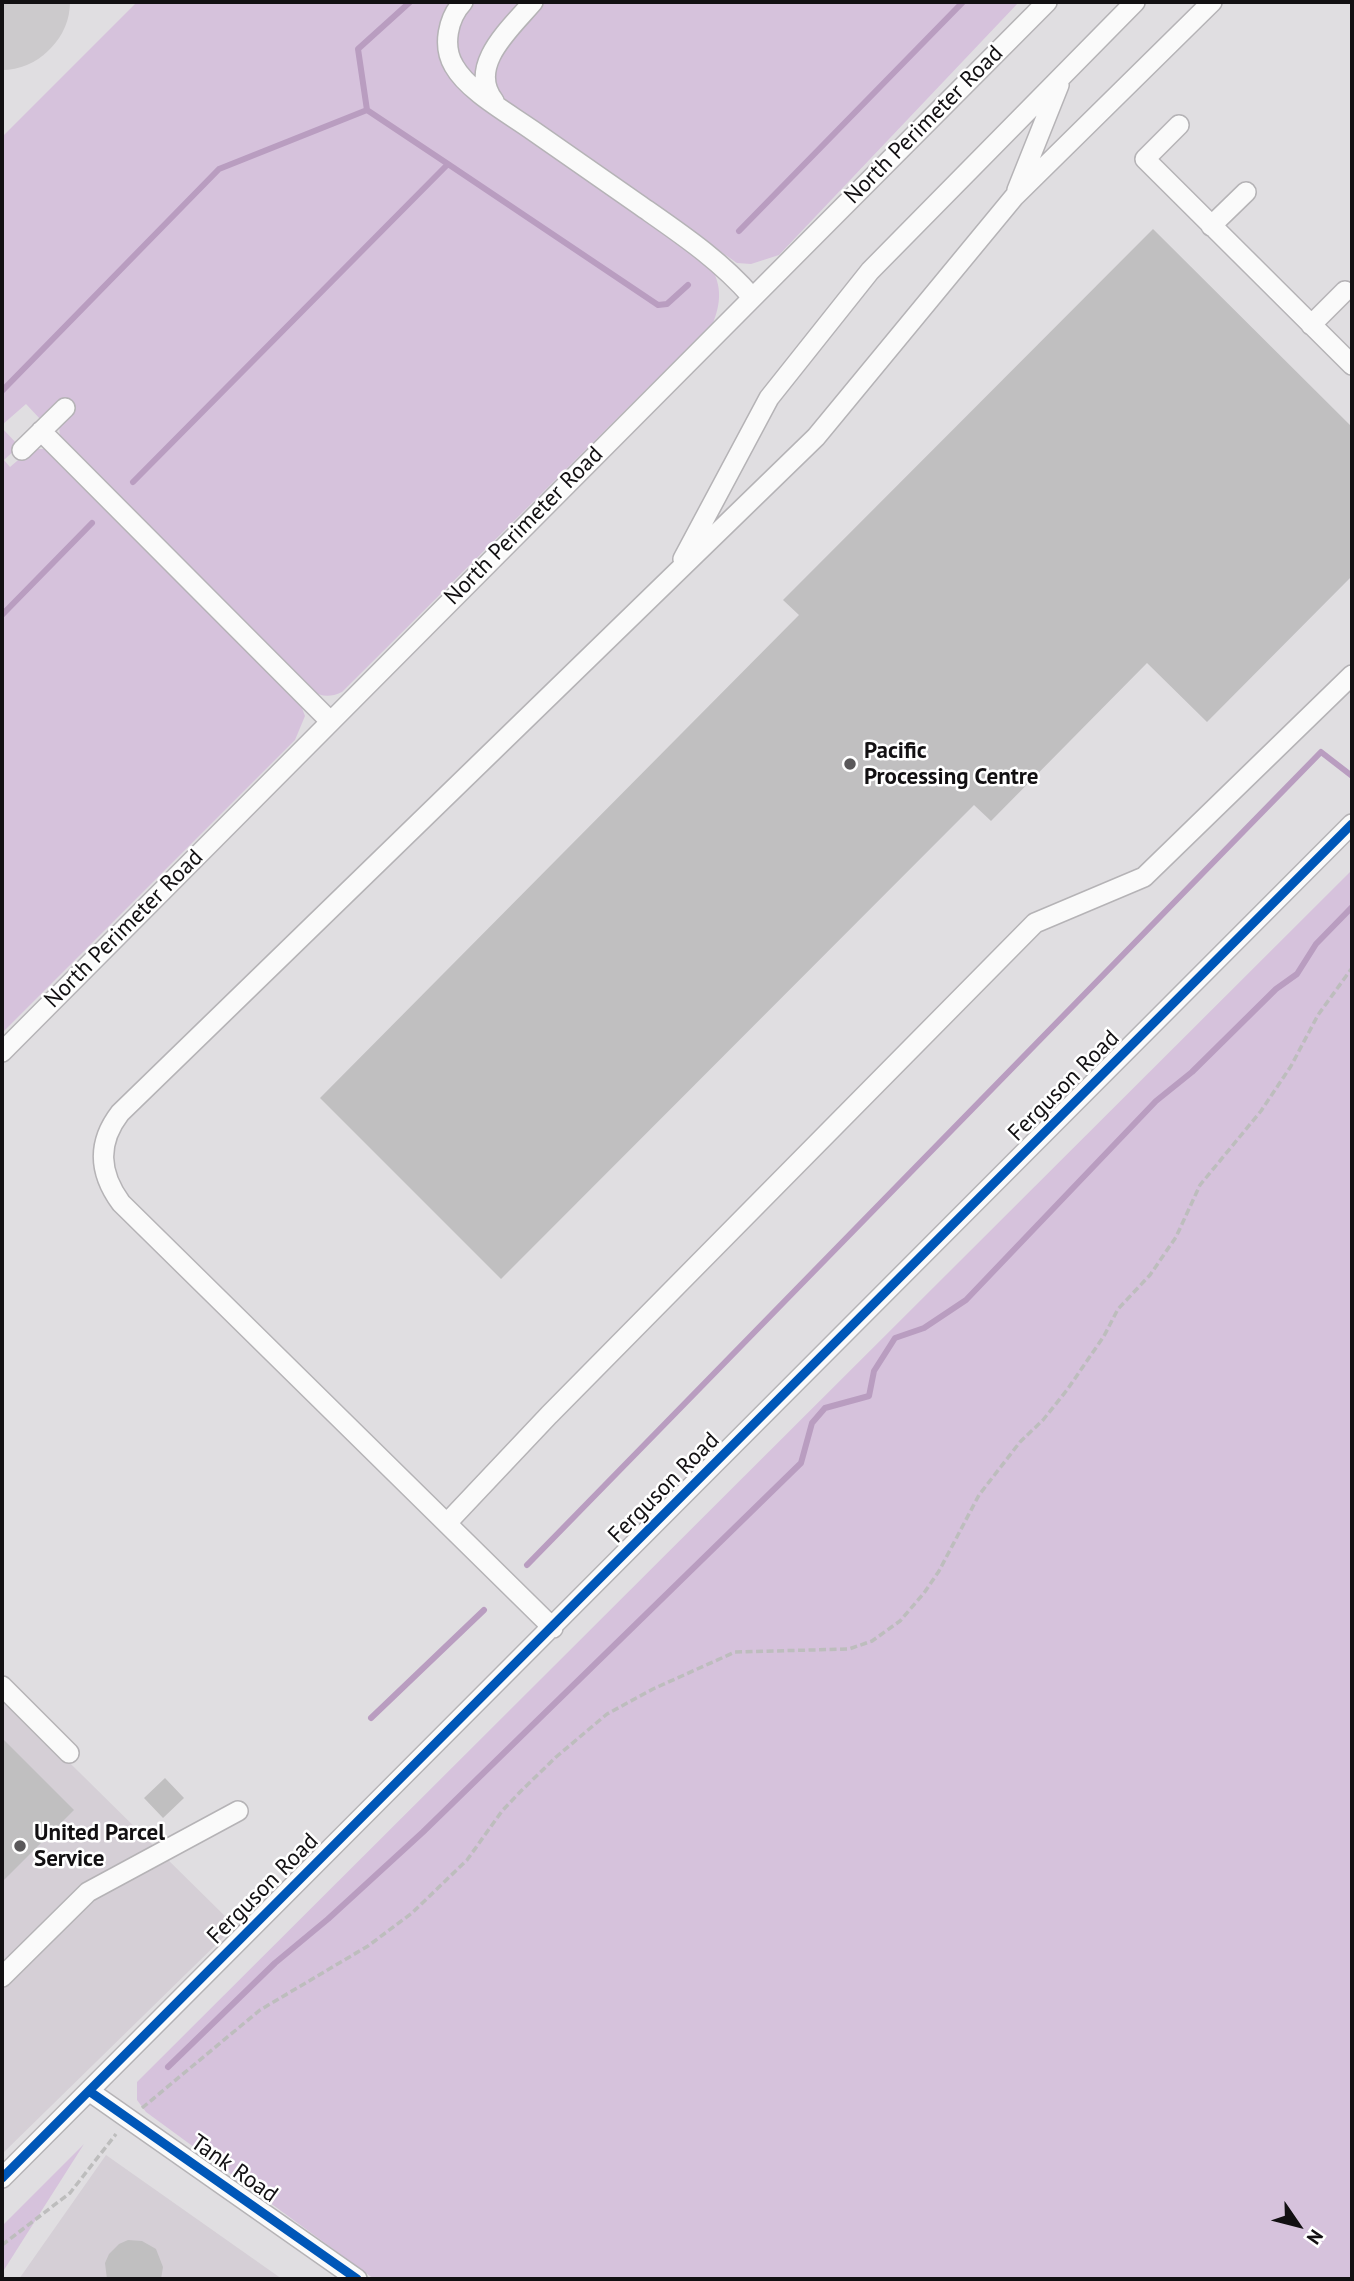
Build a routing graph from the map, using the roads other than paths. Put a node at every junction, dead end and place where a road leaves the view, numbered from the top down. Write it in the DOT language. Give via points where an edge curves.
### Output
graph roads {
  1 [pos="463,2"];
  2 [pos="533,2"];
  3 [pos="1047,2"];
  4 [pos="1135,2"];
  5 [pos="1212,2"];
  6 [pos="1063,74"];
  7 [pos="496,105"];
  8 [pos="1179,125"];
  9 [pos="1246,192"];
  10 [pos="1014,197"];
  11 [pos="1212,226"];
  12 [pos="1345,291"];
  13 [pos="752,297"];
  14 [pos="1311,325"];
  15 [pos="1352,365"];
  16 [pos="65,408"];
  17 [pos="41,431"];
  18 [pos="22,450"];
  19 [pos="675,575"];
  20 [pos="1352,675"];
  21 [pos="330,721"];
  22 [pos="1352,824"];
  23 [pos="2,1052"];
  24 [pos="447,1523"];
  25 [pos="553,1628"];
  26 [pos="2,1686"];
  27 [pos="69,1752"];
  28 [pos="237,1811"];
  29 [pos="2,1977"];
  30 [pos="89,2091"];
  31 [pos="2,2178"];
  32 [pos="357,2279"];
  1 -- 7 [label="street" via="447,37 450,58 460,75"];
  2 -- 7 [label="street" via="488,62 486,88"];
  3 -- 13 [label="street, North Perimeter Road"];
  4 -- 6 [label="street"];
  5 -- 10 [label="street"];
  6 -- 10 [label="street"];
  6 -- 19 [label="street" via="870,271 769,398"];
  7 -- 13 [label="street" via="695,243"];
  8 -- 11 [label="street" via="1145,159"];
  9 -- 11 [label="street"];
  10 -- 19 [label="street" via="816,437"];
  11 -- 14 [label="street"];
  12 -- 14 [label="street"];
  13 -- 21 [label="street, North Perimeter Road"];
  14 -- 15 [label="street"];
  16 -- 17 [label="street"];
  17 -- 18 [label="street"];
  17 -- 21 [label="street"];
  19 -- 24 [label="street" via="109,1127 103,1161 107,1181 121,1203"];
  20 -- 24 [label="street" via="1144,877 1035,923"];
  21 -- 23 [label="street, North Perimeter Road"];
  22 -- 25 [label="street, Ferguson Road"];
  24 -- 25 [label="street"];
  25 -- 30 [label="street, Ferguson Road"];
  26 -- 27 [label="street"];
  28 -- 29 [label="street" via="88,1892"];
  30 -- 31 [label="street, Ferguson Road"];
  30 -- 32 [label="street, Tank Road"];
}
